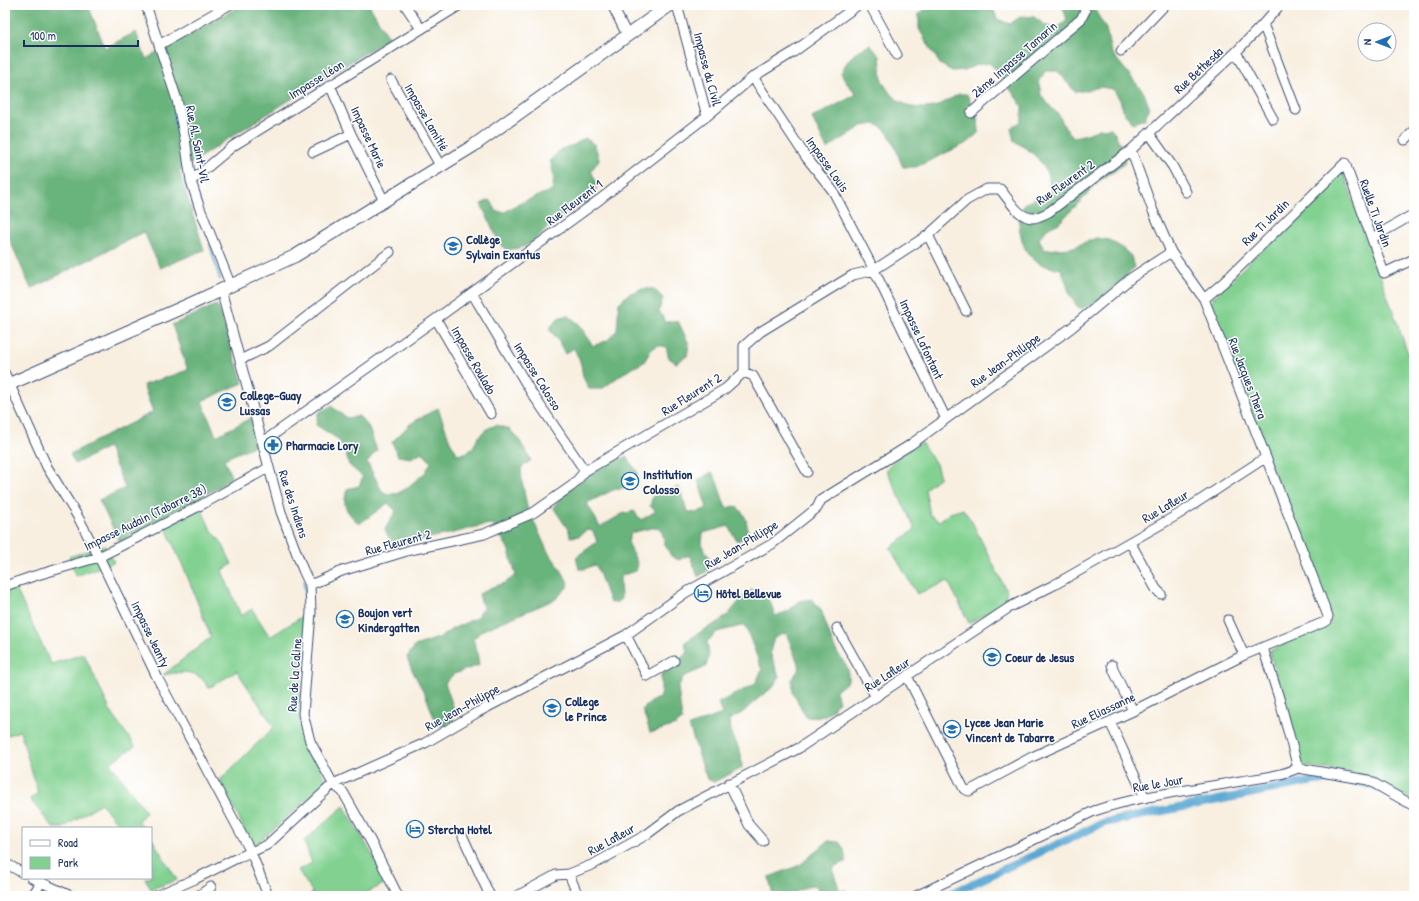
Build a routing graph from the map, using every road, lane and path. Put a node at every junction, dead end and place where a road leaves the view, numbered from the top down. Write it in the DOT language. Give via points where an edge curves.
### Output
graph roads {
  1 [pos="146,5"];
  2 [pos="229,5"];
  3 [pos="405,5"];
  4 [pos="460,5"];
  5 [pos="612,5"];
  6 [pos="670,5"];
  7 [pos="677,5"];
  8 [pos="858,5"];
  9 [pos="870,5"];
  10 [pos="1083,5"];
  11 [pos="1165,5"];
  12 [pos="1280,5"];
  13 [pos="1263,24"];
  14 [pos="421,29"];
  15 [pos="627,35"];
  16 [pos="159,45"];
  17 [pos="1121,51"];
  18 [pos="1236,52"];
  19 [pos="897,55"];
  20 [pos="753,77"];
  21 [pos="391,80"];
  22 [pos="330,85"];
  23 [pos="1296,110"];
  24 [pos="971,113"];
  25 [pos="707,116"];
  26 [pos="1273,119"];
  27 [pos="1414,131"];
  28 [pos="1149,133"];
  29 [pos="351,134"];
  30 [pos="1405,140"];
  31 [pos="1131,150"];
  32 [pos="313,152"];
  33 [pos="1345,163"];
  34 [pos="441,166"];
  35 [pos="191,181"];
  36 [pos="1186,192"];
  37 [pos="384,201"];
  38 [pos="1414,214"];
  39 [pos="928,235"];
  40 [pos="1372,238"];
  41 [pos="390,252"];
  42 [pos="1171,252"];
  43 [pos="1414,259"];
  44 [pos="874,270"];
  45 [pos="226,288"];
  46 [pos="472,293"];
  47 [pos="1204,299"];
  48 [pos="966,311"];
  49 [pos="436,320"];
  50 [pos="240,360"];
  51 [pos="744,372"];
  52 [pos="6,381"];
  53 [pos="491,414"];
  54 [pos="946,419"];
  55 [pos="262,442"];
  56 [pos="1265,458"];
  57 [pos="268,468"];
  58 [pos="585,471"];
  59 [pos="807,472"];
  60 [pos="1130,542"];
  61 [pos="99,557"];
  62 [pos="310,585"];
  63 [pos="5,586"];
  64 [pos="1161,594"];
  65 [pos="1228,620"];
  66 [pos="1327,621"];
  67 [pos="837,628"];
  68 [pos="626,635"];
  69 [pos="1264,648"];
  70 [pos="1244,655"];
  71 [pos="674,661"];
  72 [pos="1112,665"];
  73 [pos="908,676"];
  74 [pos="876,697"];
  75 [pos="1133,711"];
  76 [pos="1110,722"];
  77 [pos="1298,768"];
  78 [pos="729,783"];
  79 [pos="333,784"];
  80 [pos="1145,798"];
  81 [pos="1414,806"];
  82 [pos="463,837"];
  83 [pos="763,842"];
  84 [pos="251,852"];
  85 [pos="5,864"];
  86 [pos="22,872"];
  87 [pos="569,874"];
  88 [pos="34,879"];
  89 [pos="42,883"];
  90 [pos="211,887"];
  91 [pos="32,896"];
  92 [pos="71,896"];
  93 [pos="156,896"];
  94 [pos="198,896"];
  95 [pos="268,896"];
  96 [pos="398,896"];
  97 [pos="490,896"];
  98 [pos="517,896"];
  99 [pos="578,896"];
  100 [pos="916,896"];
  1 -- 16 [label="street, Rue Al. Saint-Vil"];
  2 -- 16 [label="street"];
  3 -- 14 [label="street"];
  4 -- 14 [label="street, Impasse Léon"];
  5 -- 15 [label="street"];
  6 -- 15 [label="main road"];
  7 -- 25 [label="street, Impasse du Civil"];
  8 -- 20 [label="street, Rue Fleurent 1" via="792,53"];
  9 -- 19 [label="street"];
  10 -- 24 [label="street, 2ème Impasse Tamarin" via="1085,11 1081,19"];
  11 -- 17 [label="street"];
  12 -- 13 [label="street, Rue Bethesda"];
  13 -- 18 [label="street, Rue Bethesda"];
  13 -- 23 [label="street"];
  14 -- 22 [label="street, Impasse Léon"];
  15 -- 34 [label="main road" via="473,146"];
  16 -- 35 [label="street, Rue Al. Saint-Vil" via="177,100"];
  18 -- 26 [label="street"];
  18 -- 28 [label="street, Rue Bethesda"];
  20 -- 25 [label="street, Rue Fleurent 1"];
  20 -- 44 [label="street, Impasse Louis" via="806,157 833,191"];
  21 -- 34 [label="street, Impasse Lamitié"];
  22 -- 29 [label="street, Impasse Marie"];
  22 -- 35 [label="street, Impasse Léon" via="233,146"];
  25 -- 46 [label="street, Rue Fleurent 1" via="599,200"];
  27 -- 30 [label="street"];
  28 -- 31 [label="street, Rue Bethesda"];
  28 -- 36 [label="street" via="1173,167"];
  29 -- 32 [label="street"];
  29 -- 37 [label="street, Impasse Marie"];
  31 -- 39 [label="street, Rue Fleurent 2" via="1049,212 1035,218 1024,216 1000,189 987,189 967,200"];
  31 -- 42 [label="street, Rue Jacques Thera"];
  33 -- 40 [label="street, Ruelle Ti Jardin"];
  33 -- 47 [label="street, Rue Ti Jardin"];
  34 -- 37 [label="main road"];
  35 -- 45 [label="street, Rue Al. Saint-Vil"];
  37 -- 45 [label="main road" via="295,256"];
  38 -- 40 [label="street"];
  39 -- 44 [label="street, Rue Fleurent 2"];
  39 -- 48 [label="street"];
  40 -- 43 [label="street, Ruelle Ti Jardin" via="1384,272"];
  41 -- 50 [label="street" via="270,346"];
  42 -- 47 [label="street, Rue Jacques Thera"];
  42 -- 54 [label="street, Rue Jean-Philippe" via="1131,278 1071,328"];
  44 -- 51 [label="street, Rue Fleurent 2" via="853,275 760,332 744,346"];
  44 -- 54 [label="street, Impasse Lafontant"];
  45 -- 50 [label="street, Rue des Indiens"];
  45 -- 52 [label="main road"];
  46 -- 49 [label="street, Rue Fleurent 1"];
  46 -- 58 [label="street, Impasse Colosso" via="532,392"];
  47 -- 56 [label="street, Rue Jacques Thera"];
  49 -- 53 [label="street, Impasse Roulado"];
  49 -- 55 [label="street, Rue Fleurent 1"];
  50 -- 55 [label="street, Rue des Indiens"];
  51 -- 58 [label="street, Rue Fleurent 2" via="725,390"];
  51 -- 59 [label="street" via="752,376"];
  52 -- 61 [label="street, Impasse Jeanty" via="47,467"];
  54 -- 68 [label="street, Rue Jean-Philippe" via="910,446 821,500 817,508 772,544 685,593"];
  55 -- 57 [label="street, Rue des Indiens"];
  56 -- 60 [label="street, Rue Lafleur" via="1179,514"];
  56 -- 66 [label="street, Rue Jacques Thera" via="1328,616"];
  57 -- 61 [label="street, Impasse Audain (Tabarre 38)"];
  57 -- 62 [label="street, Rue des Indiens" via="281,512"];
  58 -- 62 [label="street, Rue Fleurent 2" via="573,485 533,513 484,534 410,550 342,571"];
  60 -- 64 [label="street"];
  60 -- 73 [label="street, Rue Lafleur" via="1010,607"];
  61 -- 63 [label="street, Impasse Audain (Tabarre 38)"];
  61 -- 84 [label="street, Impasse Jeanty" via="158,679"];
  62 -- 79 [label="street, Rue de la Caline" via="311,612 302,714 310,741"];
  65 -- 70 [label="street"];
  66 -- 69 [label="street, Rue Eliassanne"];
  67 -- 74 [label="street"];
  68 -- 71 [label="street" via="647,676"];
  68 -- 79 [label="street, Rue Jean-Philippe" via="478,712 425,743"];
  69 -- 70 [label="street, Rue Eliassanne"];
  69 -- 77 [label="street"];
  70 -- 75 [label="street, Rue Eliassanne"];
  72 -- 75 [label="street"];
  73 -- 74 [label="street, Rue Lafleur"];
  73 -- 76 [label="street, Rue Eliassanne" via="966,791 1032,757"];
  74 -- 78 [label="street, Rue Lafleur" via="799,748"];
  75 -- 76 [label="street, Rue Eliassanne"];
  76 -- 80 [label="street"];
  77 -- 80 [label="street, Rue le Jour" via="1266,777"];
  77 -- 81 [label="street" via="1368,780"];
  78 -- 83 [label="street" via="749,824"];
  78 -- 87 [label="street, Rue Lafleur" via="678,811 623,849"];
  79 -- 84 [label="street, Rue Jean-Philippe" via="267,845"];
  79 -- 96 [label="street" via="343,792"];
  80 -- 100 [label="street, Rue le Jour" via="1094,811"];
  82 -- 97 [label="street"];
  84 -- 93 [label="street, Rue Jean-Philippe"];
  84 -- 95 [label="street, Impasse Jeanty"];
  85 -- 86 [label="street"];
  87 -- 98 [label="street, Rue Lafleur" via="556,875"];
  87 -- 99 [label="street"];
  88 -- 89 [label="street"];
  89 -- 91 [label="street"];
  89 -- 92 [label="street"];
  90 -- 94 [label="street"];
}
